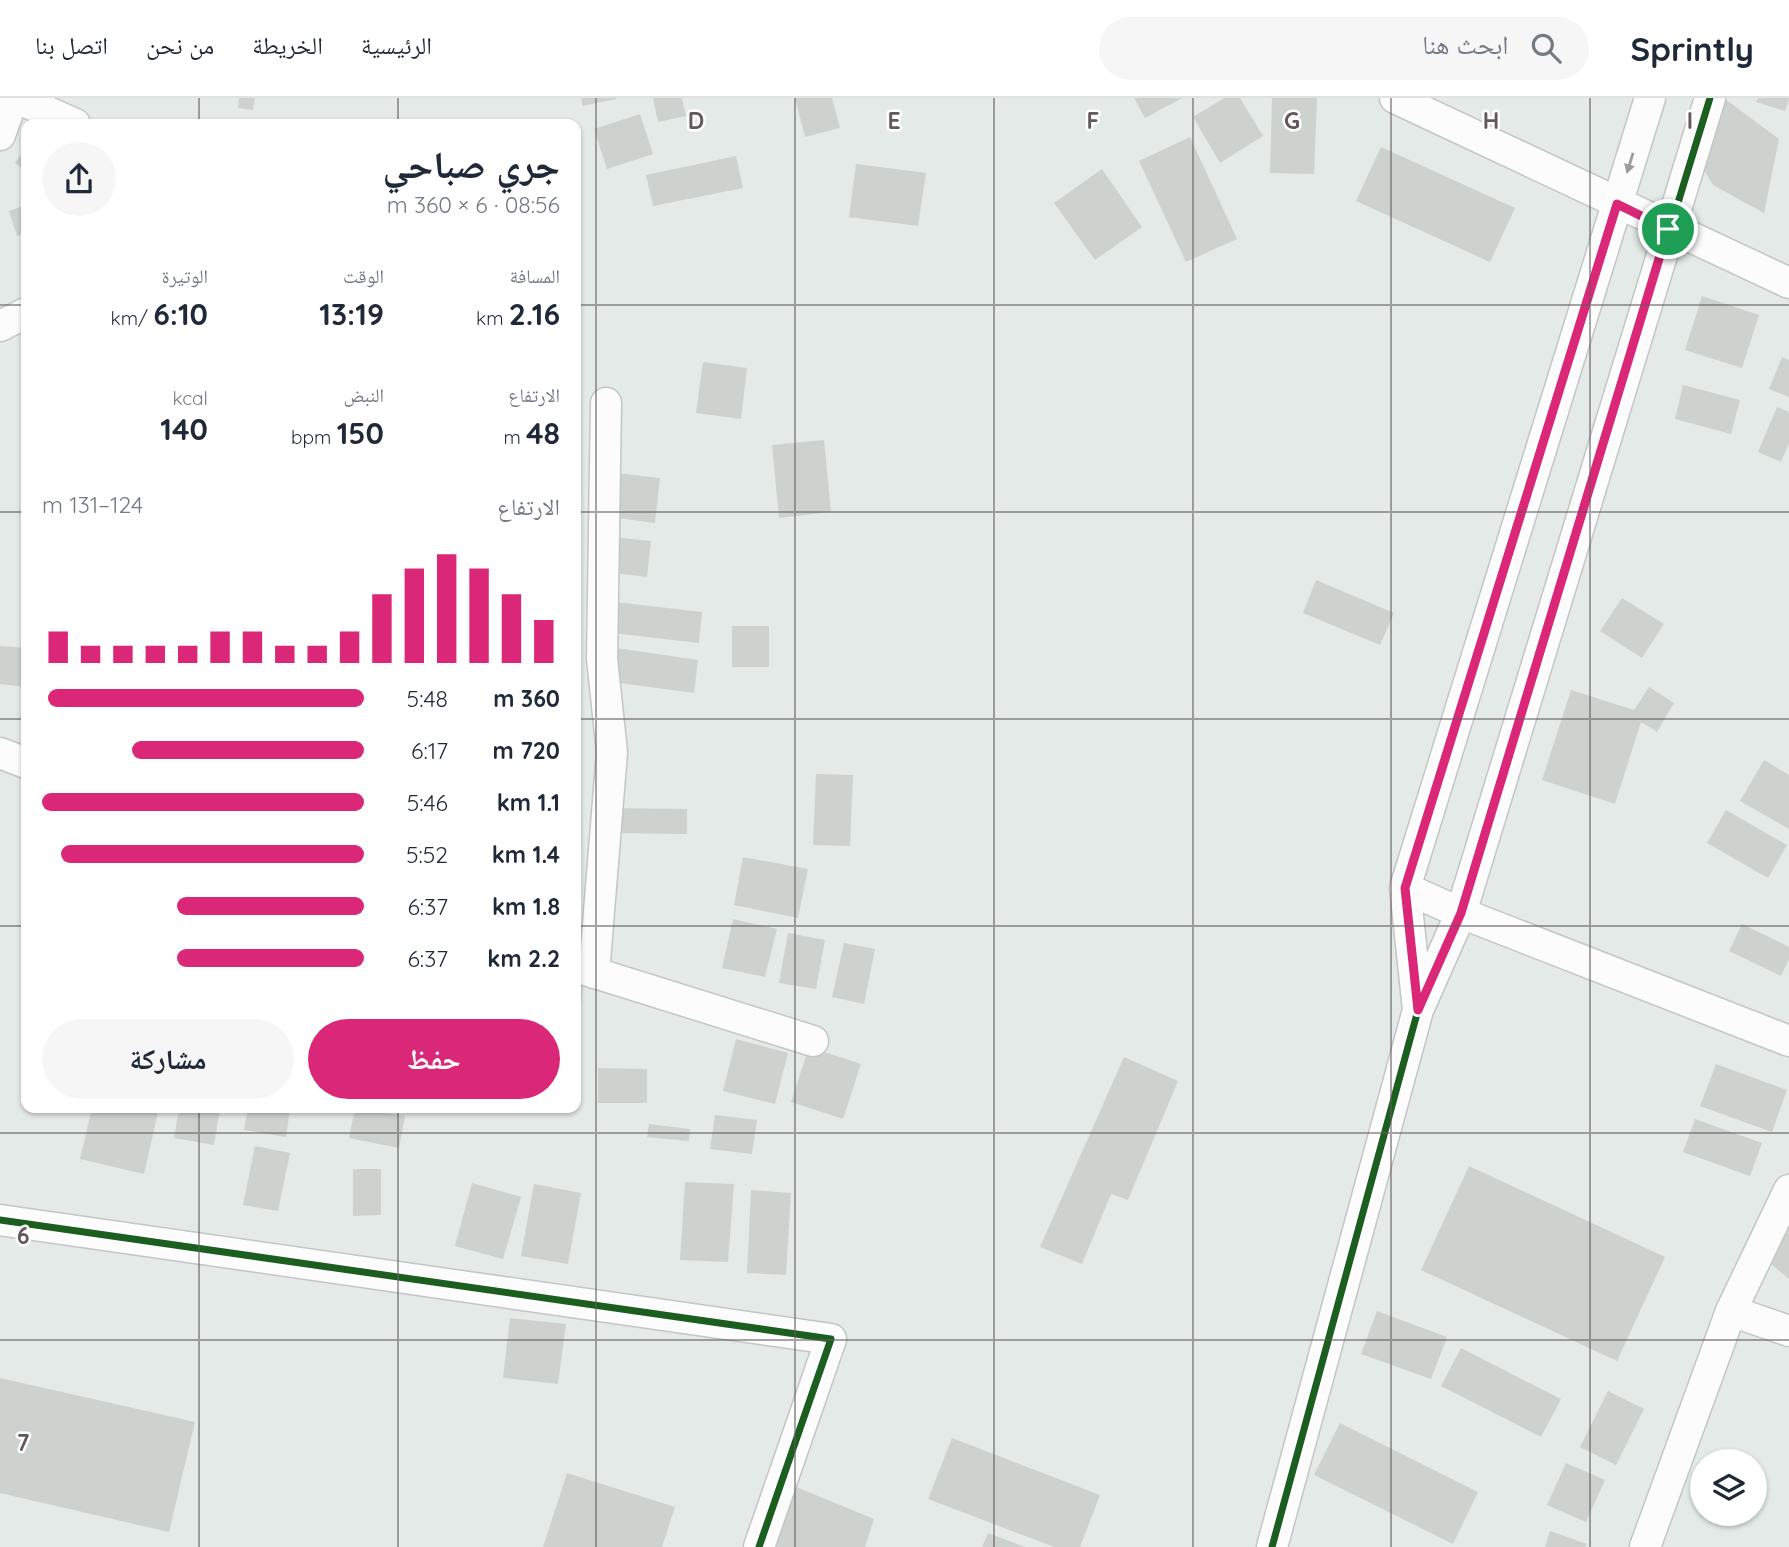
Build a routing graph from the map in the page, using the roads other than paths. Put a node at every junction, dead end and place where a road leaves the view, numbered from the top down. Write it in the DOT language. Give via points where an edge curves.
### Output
graph roads {
  1 [pos="15,98"];
  2 [pos="1395,98"];
  3 [pos="1650,98"];
  4 [pos="1710,98"];
  5 [pos="63,119"];
  6 [pos="0,135"];
  7 [pos="1617,204"];
  8 [pos="1668,229"];
  9 [pos="1789,283"];
  10 [pos="21,316"];
  11 [pos="0,326"];
  12 [pos="606,403"];
  13 [pos="0,753"];
  14 [pos="21,761"];
  15 [pos="1405,888"];
  16 [pos="1461,913"];
  17 [pos="585,970"];
  18 [pos="1418,1010"];
  19 [pos="813,1041"];
  20 [pos="1789,1041"];
  21 [pos="1789,1190"];
  22 [pos="0,1220"];
  23 [pos="1731,1311"];
  24 [pos="1789,1331"];
  25 [pos="759,1547"];
  26 [pos="1272,1547"];
  27 [pos="1645,1547"];
  1 -- 5 [label="street"];
  1 -- 6 [label="street"];
  2 -- 7 [label="street"];
  3 -- 7 [label="street, one-way"];
  4 -- 8 [label="street"];
  7 -- 8 [label="street"];
  7 -- 15 [label="street"];
  8 -- 9 [label="street"];
  8 -- 16 [label="street"];
  10 -- 11 [label="street"];
  12 -- 17 [label="street" via="602,659 612,752"];
  13 -- 14 [label="street"];
  15 -- 16 [label="street"];
  15 -- 18 [label="street"];
  16 -- 18 [label="street"];
  16 -- 20 [label="street"];
  17 -- 19 [label="street"];
  18 -- 26 [label="street"];
  21 -- 23 [label="street"];
  22 -- 25 [label="street" via="831,1339"];
  23 -- 24 [label="street"];
  23 -- 27 [label="street"];
}
